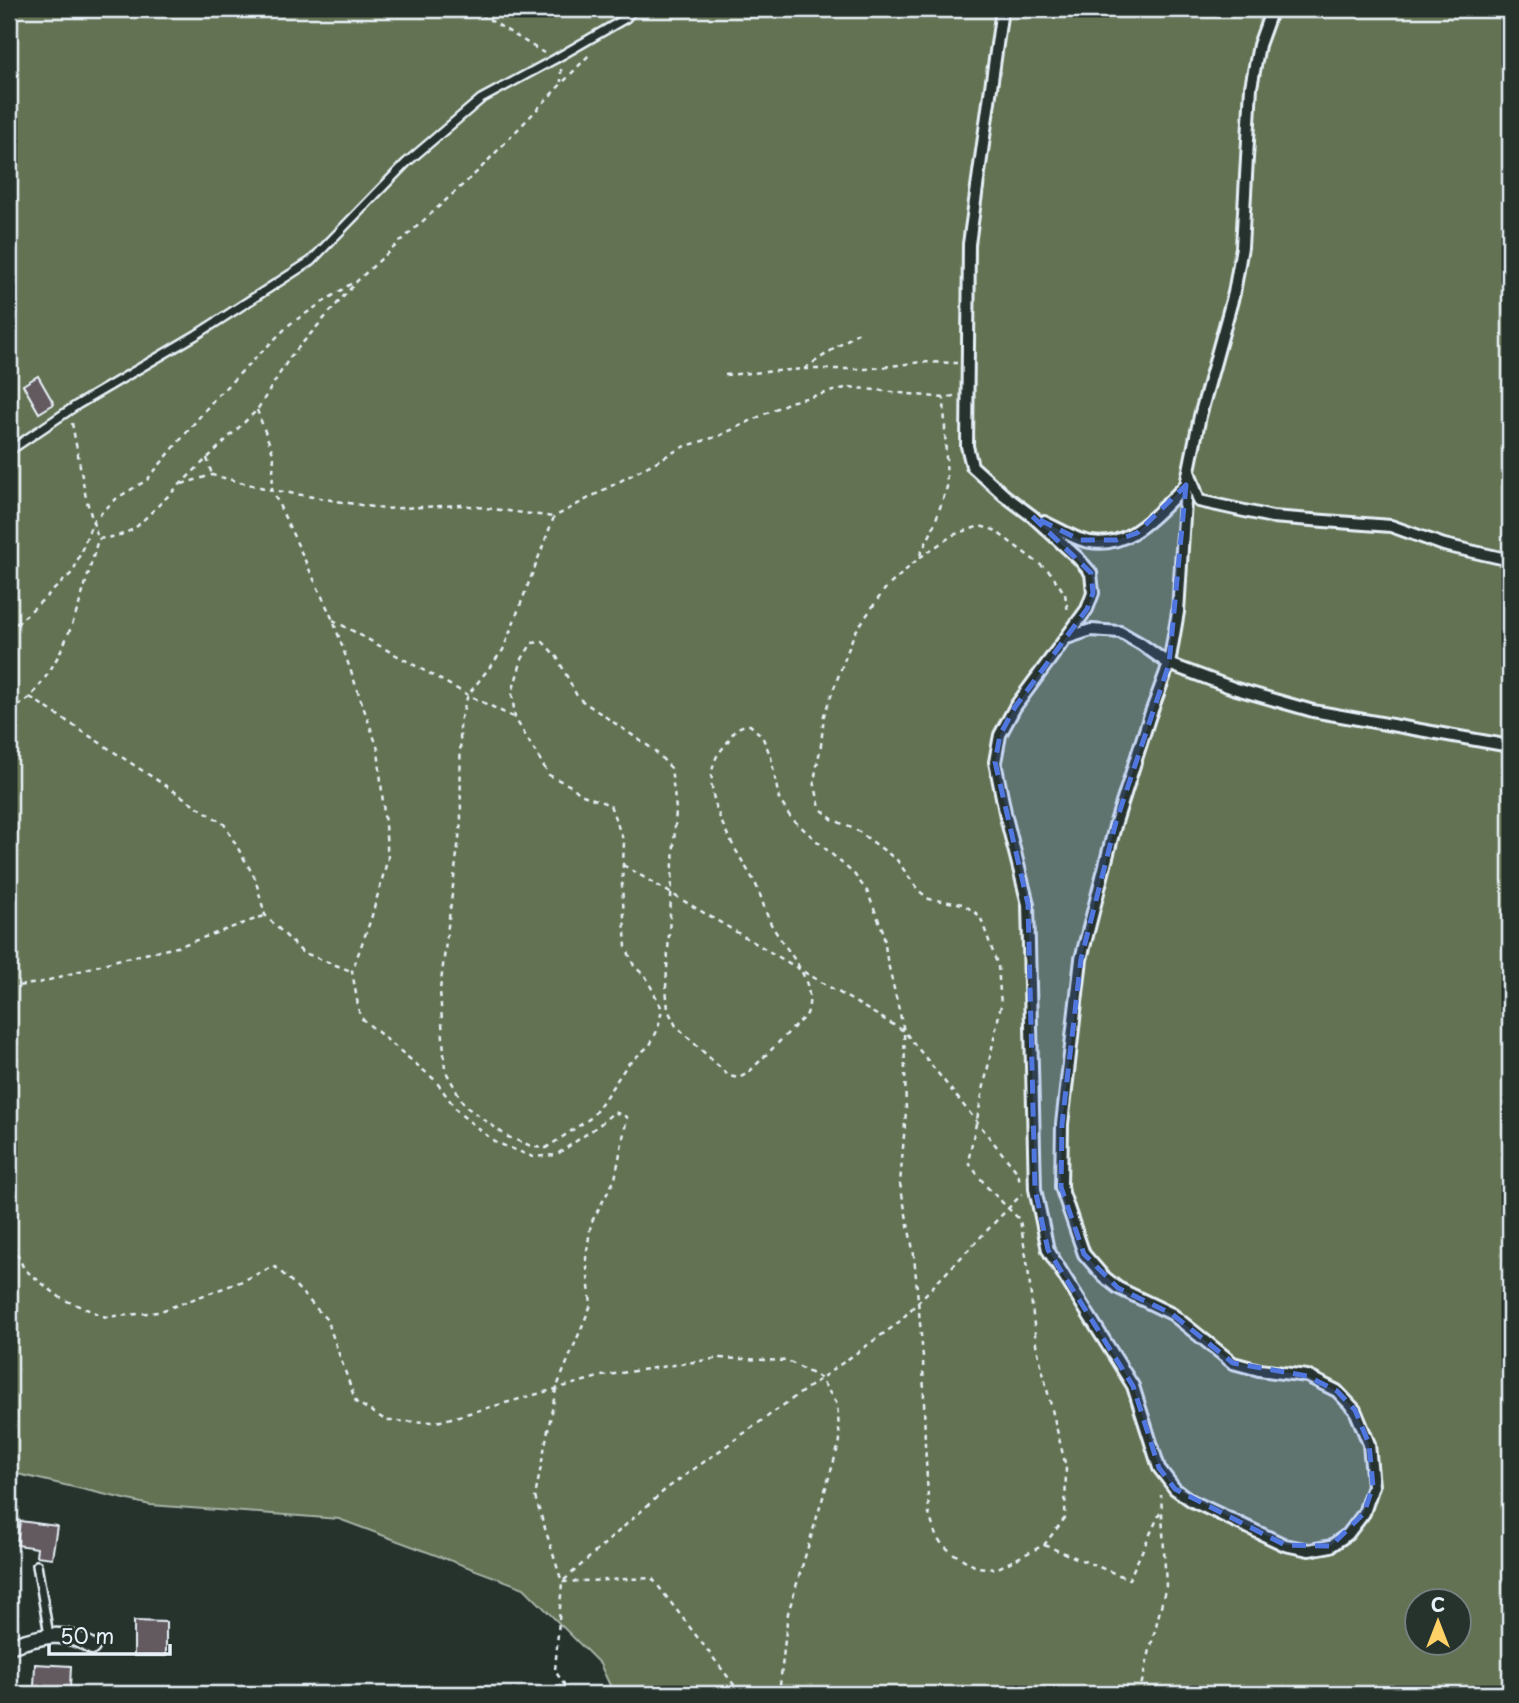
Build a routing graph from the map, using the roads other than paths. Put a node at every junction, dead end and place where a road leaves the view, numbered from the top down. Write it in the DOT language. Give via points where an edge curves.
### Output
graph roads {
  1 [pos="634,9"];
  2 [pos="1002,9"];
  3 [pos="1272,9"];
  4 [pos="9,451"];
  5 [pos="1189,474"];
  6 [pos="1186,485"];
  7 [pos="1032,516"];
  8 [pos="1510,560"];
  9 [pos="1067,638"];
  10 [pos="1169,664"];
  11 [pos="1510,746"];
  12 [pos="37,1565"];
  13 [pos="49,1635"];
  14 [pos="9,1646"];
  15 [pos="92,1647"];
  1 -- 4 [label="lane" via="555,60 481,99 406,163 311,261"];
  2 -- 7 [label="street" via="969,244 967,446 972,466"];
  3 -- 5 [label="street" via="1258,45 1251,87 1242,247 1234,293"];
  5 -- 6 [label="street"];
  5 -- 8 [label="street" via="1199,501 1235,511 1391,526 1444,545"];
  6 -- 7 [label="street" via="1137,533 1117,540 1080,540"];
  6 -- 10 [label="street" via="1178,612"];
  7 -- 9 [label="street" via="1091,573 1093,593"];
  9 -- 10 [label="street" via="1091,630 1121,632"];
  9 -- 10 [label="street" via="1015,707 1000,735 995,762 1028,904 1035,1189 1048,1250 1133,1386 1159,1468 1175,1489 1192,1502 1285,1545 1309,1550 1331,1546 1348,1534 1364,1513 1373,1486 1369,1444 1355,1410 1337,1391 1307,1376 1233,1363 1172,1314 1118,1288 1084,1254 1061,1187 1062,1124 1081,959 1116,822"];
  10 -- 11 [label="street" via="1313,711"];
  12 -- 13 [label="lane"];
  13 -- 14 [label="street"];
  13 -- 15 [label="street" via="68,1635"];
}
